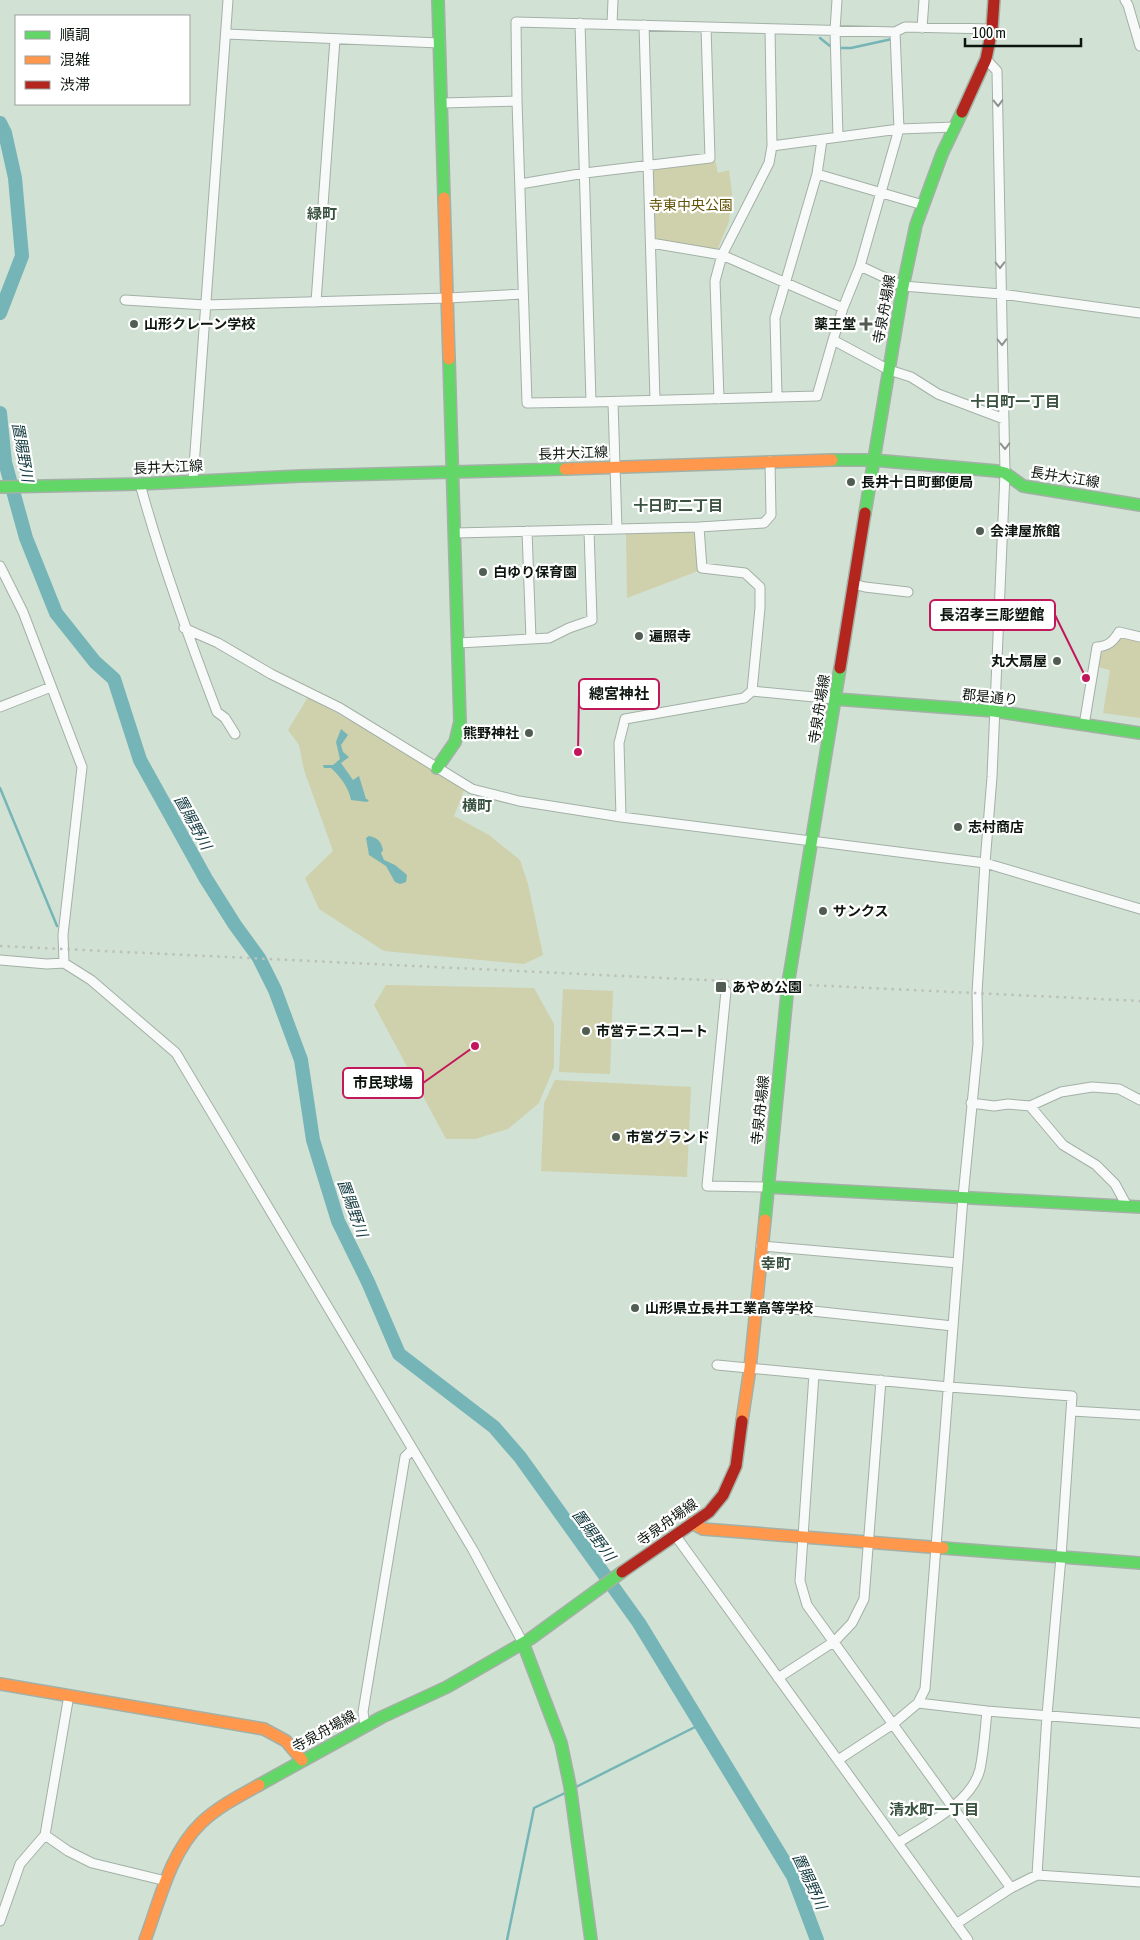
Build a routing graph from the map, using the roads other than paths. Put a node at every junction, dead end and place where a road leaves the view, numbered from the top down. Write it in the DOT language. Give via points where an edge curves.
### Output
graph roads {
  1 [pos="228,0"];
  2 [pos="438,0"];
  3 [pos="613,0"];
  4 [pos="837,0"];
  5 [pos="924,0"];
  6 [pos="994,0"];
  7 [pos="1125,0"];
  8 [pos="580,23"];
  9 [pos="612,24"];
  10 [pos="644,25"];
  11 [pos="706,27"];
  12 [pos="922,28"];
  13 [pos="770,29"];
  14 [pos="992,29"];
  15 [pos="835,30"];
  16 [pos="895,32"];
  17 [pos="226,34"];
  18 [pos="335,39"];
  19 [pos="440,43"];
  20 [pos="1140,46"];
  21 [pos="986,59"];
  22 [pos="517,101"];
  23 [pos="442,103"];
  24 [pos="955,127"];
  25 [pos="899,130"];
  26 [pos="838,137"];
  27 [pos="822,140"];
  28 [pos="772,146"];
  29 [pos="648,166"];
  30 [pos="585,173"];
  31 [pos="817,174"];
  32 [pos="520,184"];
  33 [pos="881,192"];
  34 [pos="922,205"];
  35 [pos="651,243"];
  36 [pos="722,256"];
  37 [pos="860,266"];
  38 [pos="786,283"];
  39 [pos="903,286"];
  40 [pos="523,294"];
  41 [pos="1001,294"];
  42 [pos="448,298"];
  43 [pos="125,300"];
  44 [pos="316,302"];
  45 [pos="205,305"];
  46 [pos="843,308"];
  47 [pos="1140,313"];
  48 [pos="833,340"];
  49 [pos="889,370"];
  50 [pos="777,396"];
  51 [pos="719,399"];
  52 [pos="655,400"];
  53 [pos="591,402"];
  54 [pos="613,402"];
  55 [pos="1004,420"];
  56 [pos="873,460"];
  57 [pos="770,461"];
  58 [pos="615,467"];
  59 [pos="452,473"];
  60 [pos="1005,473"];
  61 [pos="193,480"];
  62 [pos="140,484"];
  63 [pos="0,487"];
  64 [pos="1140,504"];
  65 [pos="700,527"];
  66 [pos="618,528"];
  67 [pos="589,530"];
  68 [pos="526,531"];
  69 [pos="454,533"];
  70 [pos="0,566"];
  71 [pos="854,584"];
  72 [pos="908,592"];
  73 [pos="184,628"];
  74 [pos="1140,637"];
  75 [pos="531,639"];
  76 [pos="458,643"];
  77 [pos="51,686"];
  78 [pos="752,691"];
  79 [pos="835,699"];
  80 [pos="0,707"];
  81 [pos="994,711"];
  82 [pos="1084,725"];
  83 [pos="1140,733"];
  84 [pos="235,734"];
  85 [pos="437,768"];
  86 [pos="621,817"];
  87 [pos="812,841"];
  88 [pos="985,863"];
  89 [pos="1140,910"];
  90 [pos="0,960"];
  91 [pos="64,963"];
  92 [pos="726,990"];
  93 [pos="1140,1100"];
  94 [pos="971,1103"];
  95 [pos="1030,1106"];
  96 [pos="768,1187"];
  97 [pos="962,1197"];
  98 [pos="1127,1206"];
  99 [pos="1140,1207"];
  100 [pos="761,1246"];
  101 [pos="958,1263"];
  102 [pos="756,1305"];
  103 [pos="953,1326"];
  104 [pos="717,1365"];
  105 [pos="750,1368"];
  106 [pos="814,1374"];
  107 [pos="881,1380"];
  108 [pos="949,1387"];
  109 [pos="1072,1411"];
  110 [pos="1140,1415"];
  111 [pos="412,1450"];
  112 [pos="692,1523"];
  113 [pos="671,1537"];
  114 [pos="802,1537"];
  115 [pos="868,1542"];
  116 [pos="937,1548"];
  117 [pos="1061,1557"];
  118 [pos="1140,1564"];
  119 [pos="526,1641"];
  120 [pos="834,1641"];
  121 [pos="778,1678"];
  122 [pos="0,1684"];
  123 [pos="69,1696"];
  124 [pos="918,1703"];
  125 [pos="987,1710"];
  126 [pos="1047,1715"];
  127 [pos="1140,1723"];
  128 [pos="893,1724"];
  129 [pos="365,1726"];
  130 [pos="302,1760"];
  131 [pos="838,1760"];
  132 [pos="952,1807"];
  133 [pos="45,1834"];
  134 [pos="898,1843"];
  135 [pos="1037,1875"];
  136 [pos="166,1880"];
  137 [pos="1140,1882"];
  138 [pos="1011,1888"];
  139 [pos="0,1922"];
  140 [pos="956,1924"];
  141 [pos="145,1940"];
  142 [pos="591,1940"];
  143 [pos="968,1940"];
  1 -- 17 [label="street"];
  2 -- 19 [label="main road"];
  3 -- 9 [label="street"];
  4 -- 15 [label="street"];
  5 -- 12 [label="street"];
  6 -- 14 [label="main road, 寺泉舟場線"];
  7 -- 20 [label="street"];
  8 -- 9 [label="street"];
  8 -- 22 [label="street" via="516,22"];
  8 -- 30 [label="street"];
  9 -- 10 [label="street"];
  10 -- 11 [label="street"];
  10 -- 29 [label="street"];
  11 -- 13 [label="street"];
  11 -- 29 [label="street" via="710,158"];
  12 -- 14 [label="street"];
  12 -- 16 [label="street" via="905,27"];
  13 -- 15 [label="street"];
  13 -- 28 [label="street"];
  14 -- 21 [label="main road, 寺泉舟場線"];
  15 -- 16 [label="street"];
  15 -- 26 [label="street"];
  16 -- 25 [label="street"];
  17 -- 18 [label="street"];
  17 -- 45 [label="street"];
  18 -- 19 [label="street"];
  18 -- 44 [label="street"];
  19 -- 23 [label="main road"];
  21 -- 24 [label="main road, 寺泉舟場線"];
  21 -- 41 [label="street, one-way" via="997,71"];
  22 -- 23 [label="street"];
  22 -- 32 [label="street"];
  23 -- 42 [label="main road"];
  24 -- 25 [label="street"];
  24 -- 34 [label="main road, 寺泉舟場線"];
  25 -- 26 [label="street"];
  25 -- 33 [label="street"];
  26 -- 27 [label="street"];
  27 -- 28 [label="street"];
  27 -- 31 [label="street"];
  28 -- 36 [label="street" via="769,164"];
  29 -- 30 [label="street"];
  29 -- 35 [label="street"];
  30 -- 32 [label="street"];
  30 -- 53 [label="street"];
  31 -- 33 [label="street"];
  31 -- 38 [label="street"];
  32 -- 40 [label="street"];
  33 -- 34 [label="street"];
  33 -- 37 [label="street"];
  34 -- 39 [label="main road, 寺泉舟場線"];
  35 -- 36 [label="street"];
  35 -- 52 [label="street"];
  36 -- 38 [label="street"];
  36 -- 51 [label="street" via="716,281"];
  37 -- 39 [label="street"];
  37 -- 46 [label="street"];
  38 -- 46 [label="street"];
  38 -- 50 [label="street" via="775,318"];
  39 -- 41 [label="street"];
  39 -- 49 [label="main road, 寺泉舟場線"];
  40 -- 42 [label="street"];
  40 -- 53 [label="street" via="527,403"];
  41 -- 47 [label="street"];
  41 -- 55 [label="street, one-way"];
  42 -- 44 [label="street"];
  42 -- 59 [label="main road"];
  43 -- 45 [label="street"];
  44 -- 45 [label="street"];
  45 -- 61 [label="street"];
  46 -- 48 [label="street"];
  48 -- 49 [label="street"];
  48 -- 50 [label="street" via="817,396"];
  49 -- 55 [label="street"];
  49 -- 56 [label="main road, 寺泉舟場線"];
  50 -- 51 [label="street"];
  51 -- 52 [label="street"];
  52 -- 54 [label="street"];
  53 -- 54 [label="street"];
  54 -- 58 [label="street"];
  55 -- 60 [label="street, one-way"];
  56 -- 57 [label="main road, 長井大江線"];
  56 -- 60 [label="main road, 長井大江線"];
  56 -- 71 [label="main road, 寺泉舟場線"];
  57 -- 58 [label="main road, 長井大江線"];
  57 -- 65 [label="street" via="771,515 764,523"];
  58 -- 59 [label="main road, 長井大江線"];
  58 -- 66 [label="street"];
  59 -- 61 [label="main road, 長井大江線"];
  59 -- 69 [label="main road"];
  60 -- 64 [label="main road, 長井大江線" via="1023,486"];
  60 -- 81 [label="street"];
  61 -- 62 [label="main road, 長井大江線"];
  62 -- 63 [label="main road, 長井大江線"];
  62 -- 73 [label="street"];
  65 -- 66 [label="street"];
  65 -- 78 [label="street" via="702,568 745,573 760,587"];
  66 -- 67 [label="street"];
  67 -- 68 [label="street"];
  67 -- 75 [label="street" via="592,620 549,638"];
  68 -- 69 [label="street"];
  68 -- 75 [label="street"];
  69 -- 76 [label="main road"];
  70 -- 77 [label="street"];
  71 -- 72 [label="street"];
  71 -- 79 [label="main road, 寺泉舟場線"];
  73 -- 84 [label="street" via="217,712"];
  73 -- 85 [label="street" via="340,708"];
  74 -- 82 [label="street" via="1119,632 1114,641 1097,647"];
  75 -- 76 [label="street"];
  76 -- 85 [label="main road" via="460,722 455,742"];
  77 -- 80 [label="street"];
  77 -- 91 [label="street" via="82,766"];
  78 -- 79 [label="street"];
  78 -- 86 [label="street" via="744,698 625,719 619,743"];
  79 -- 81 [label="main road, 郡是通り"];
  79 -- 87 [label="main road, 寺泉舟場線"];
  81 -- 82 [label="main road, 郡是通り"];
  81 -- 88 [label="street"];
  82 -- 83 [label="main road, 郡是通り"];
  85 -- 86 [label="street" via="472,789 519,801"];
  86 -- 87 [label="street"];
  87 -- 88 [label="street"];
  87 -- 96 [label="main road, 寺泉舟場線" via="788,984"];
  88 -- 89 [label="street"];
  88 -- 94 [label="street" via="977,993 978,1044"];
  90 -- 91 [label="street"];
  91 -- 111 [label="street" via="91,980 176,1052"];
  92 -- 96 [label="street" via="707,1186"];
  93 -- 95 [label="street" via="1119,1089 1092,1087 1061,1092"];
  94 -- 95 [label="street"];
  94 -- 97 [label="street"];
  95 -- 98 [label="street" via="1063,1146 1096,1165 1115,1184"];
  96 -- 97 [label="main road"];
  96 -- 100 [label="main road, 寺泉舟場線"];
  97 -- 98 [label="main road"];
  97 -- 101 [label="street"];
  98 -- 99 [label="main road"];
  100 -- 101 [label="street"];
  100 -- 102 [label="main road, 寺泉舟場線"];
  101 -- 103 [label="street"];
  102 -- 103 [label="street"];
  102 -- 105 [label="main road, 寺泉舟場線"];
  103 -- 108 [label="street"];
  104 -- 105 [label="street"];
  105 -- 106 [label="street"];
  105 -- 112 [label="main road, 寺泉舟場線" via="736,1466 723,1495 709,1512"];
  106 -- 107 [label="street"];
  106 -- 114 [label="street"];
  107 -- 108 [label="street"];
  107 -- 115 [label="street"];
  108 -- 109 [label="street" via="1072,1396"];
  108 -- 116 [label="street"];
  109 -- 110 [label="street"];
  109 -- 117 [label="street"];
  111 -- 119 [label="street"];
  111 -- 129 [label="street" via="404,1456 363,1712"];
  112 -- 113 [label="main road, 寺泉舟場線"];
  112 -- 114 [label="main road" via="703,1529"];
  113 -- 119 [label="main road, 寺泉舟場線"];
  113 -- 121 [label="street"];
  114 -- 115 [label="main road"];
  114 -- 120 [label="street" via="802,1589 807,1605"];
  115 -- 116 [label="main road"];
  115 -- 120 [label="street" via="864,1599 852,1623"];
  116 -- 117 [label="main road"];
  116 -- 124 [label="street" via="925,1688"];
  117 -- 118 [label="main road"];
  117 -- 126 [label="street"];
  119 -- 129 [label="main road, 寺泉舟場線" via="447,1687"];
  119 -- 142 [label="main road" via="561,1743"];
  120 -- 121 [label="street"];
  120 -- 128 [label="street"];
  121 -- 131 [label="street"];
  122 -- 123 [label="main road"];
  123 -- 130 [label="main road" via="264,1729 292,1745"];
  123 -- 133 [label="street"];
  124 -- 125 [label="street"];
  124 -- 128 [label="street"];
  125 -- 126 [label="street"];
  125 -- 132 [label="street" via="980,1770 970,1791"];
  126 -- 127 [label="street"];
  126 -- 135 [label="street"];
  128 -- 131 [label="street"];
  128 -- 132 [label="street"];
  129 -- 130 [label="main road, 寺泉舟場線"];
  130 -- 136 [label="main road, 寺泉舟場線" via="225,1804 201,1823 178,1852"];
  131 -- 134 [label="street"];
  132 -- 134 [label="street"];
  132 -- 138 [label="street"];
  133 -- 136 [label="street" via="92,1863"];
  133 -- 139 [label="street" via="20,1864"];
  134 -- 140 [label="street"];
  135 -- 137 [label="street"];
  135 -- 138 [label="street"];
  136 -- 141 [label="main road, 寺泉舟場線"];
  138 -- 140 [label="street"];
  140 -- 143 [label="street"];
}
